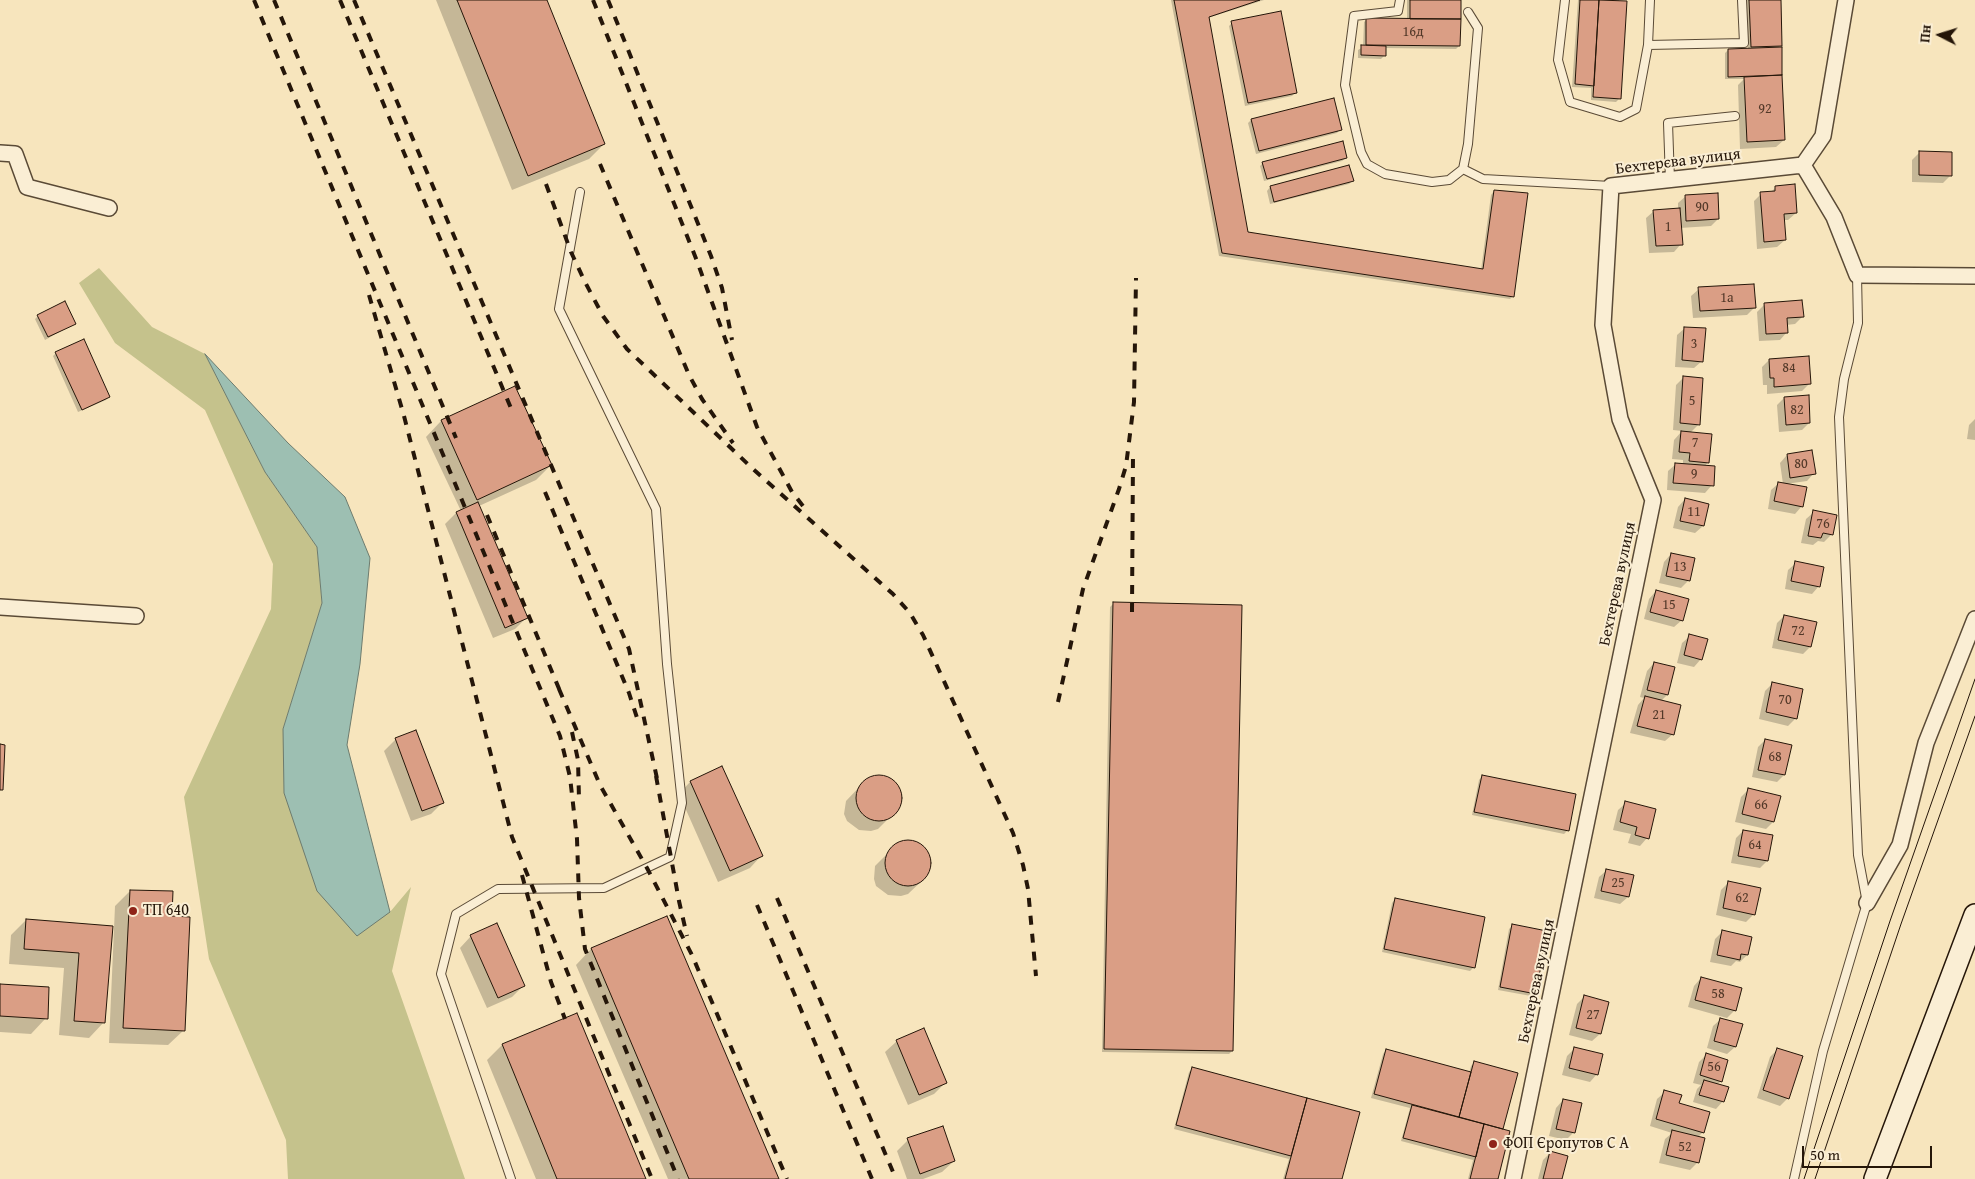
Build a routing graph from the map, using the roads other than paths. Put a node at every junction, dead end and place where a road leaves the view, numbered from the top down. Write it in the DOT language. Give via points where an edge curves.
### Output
graph roads {
  1 [pos="1400,0"];
  2 [pos="1565,0"];
  3 [pos="1650,0"];
  4 [pos="1742,0"];
  5 [pos="1846,0"];
  6 [pos="1468,12"];
  7 [pos="1648,45"];
  8 [pos="1735,116"];
  9 [pos="0,153"];
  10 [pos="1803,164"];
  11 [pos="1463,169"];
  12 [pos="1670,180"];
  13 [pos="1611,186"];
  14 [pos="580,192"];
  15 [pos="109,208"];
  16 [pos="1857,275"];
  17 [pos="1975,276"];
  18 [pos="0,606"];
  19 [pos="136,616"];
  20 [pos="1975,619"];
  21 [pos="1867,903"];
  22 [pos="1975,915"];
  23 [pos="511,1179"];
  24 [pos="1513,1179"];
  25 [pos="1794,1179"];
  26 [pos="1875,1179"];
  1 -- 11 [label="lane" via="1398,12 1354,16 1345,86 1361,152 1368,164 1384,174 1432,182 1449,180"];
  2 -- 7 [label="lane" via="1558,60 1570,102 1620,117 1636,109"];
  3 -- 7 [label="lane"];
  4 -- 7 [label="lane" via="1744,42"];
  5 -- 10 [label="street" via="1824,136"];
  6 -- 11 [label="lane" via="1478,28"];
  8 -- 12 [label="lane" via="1668,123"];
  9 -- 15 [label="street" via="15,154 27,187"];
  10 -- 12 [label="street, Бехтерєва вулиця"];
  10 -- 16 [label="street" via="1834,217"];
  11 -- 13 [label="lane" via="1483,179"];
  12 -- 13 [label="street, Бехтерєва вулиця"];
  13 -- 24 [label="street, Бехтерєва вулиця" via="1603,325 1620,419 1653,500"];
  14 -- 23 [label="lane" via="559,309 656,509 667,664 682,803 670,857 604,888 498,889 456,914 441,974"];
  16 -- 17 [label="street"];
  16 -- 21 [label="lane" via="1858,323 1844,379 1839,417 1858,855"];
  18 -- 19 [label="street"];
  20 -- 21 [label="street" via="1926,743 1900,845"];
  21 -- 25 [label="lane" via="1823,1051"];
  22 -- 26 [label="main road"];
}
